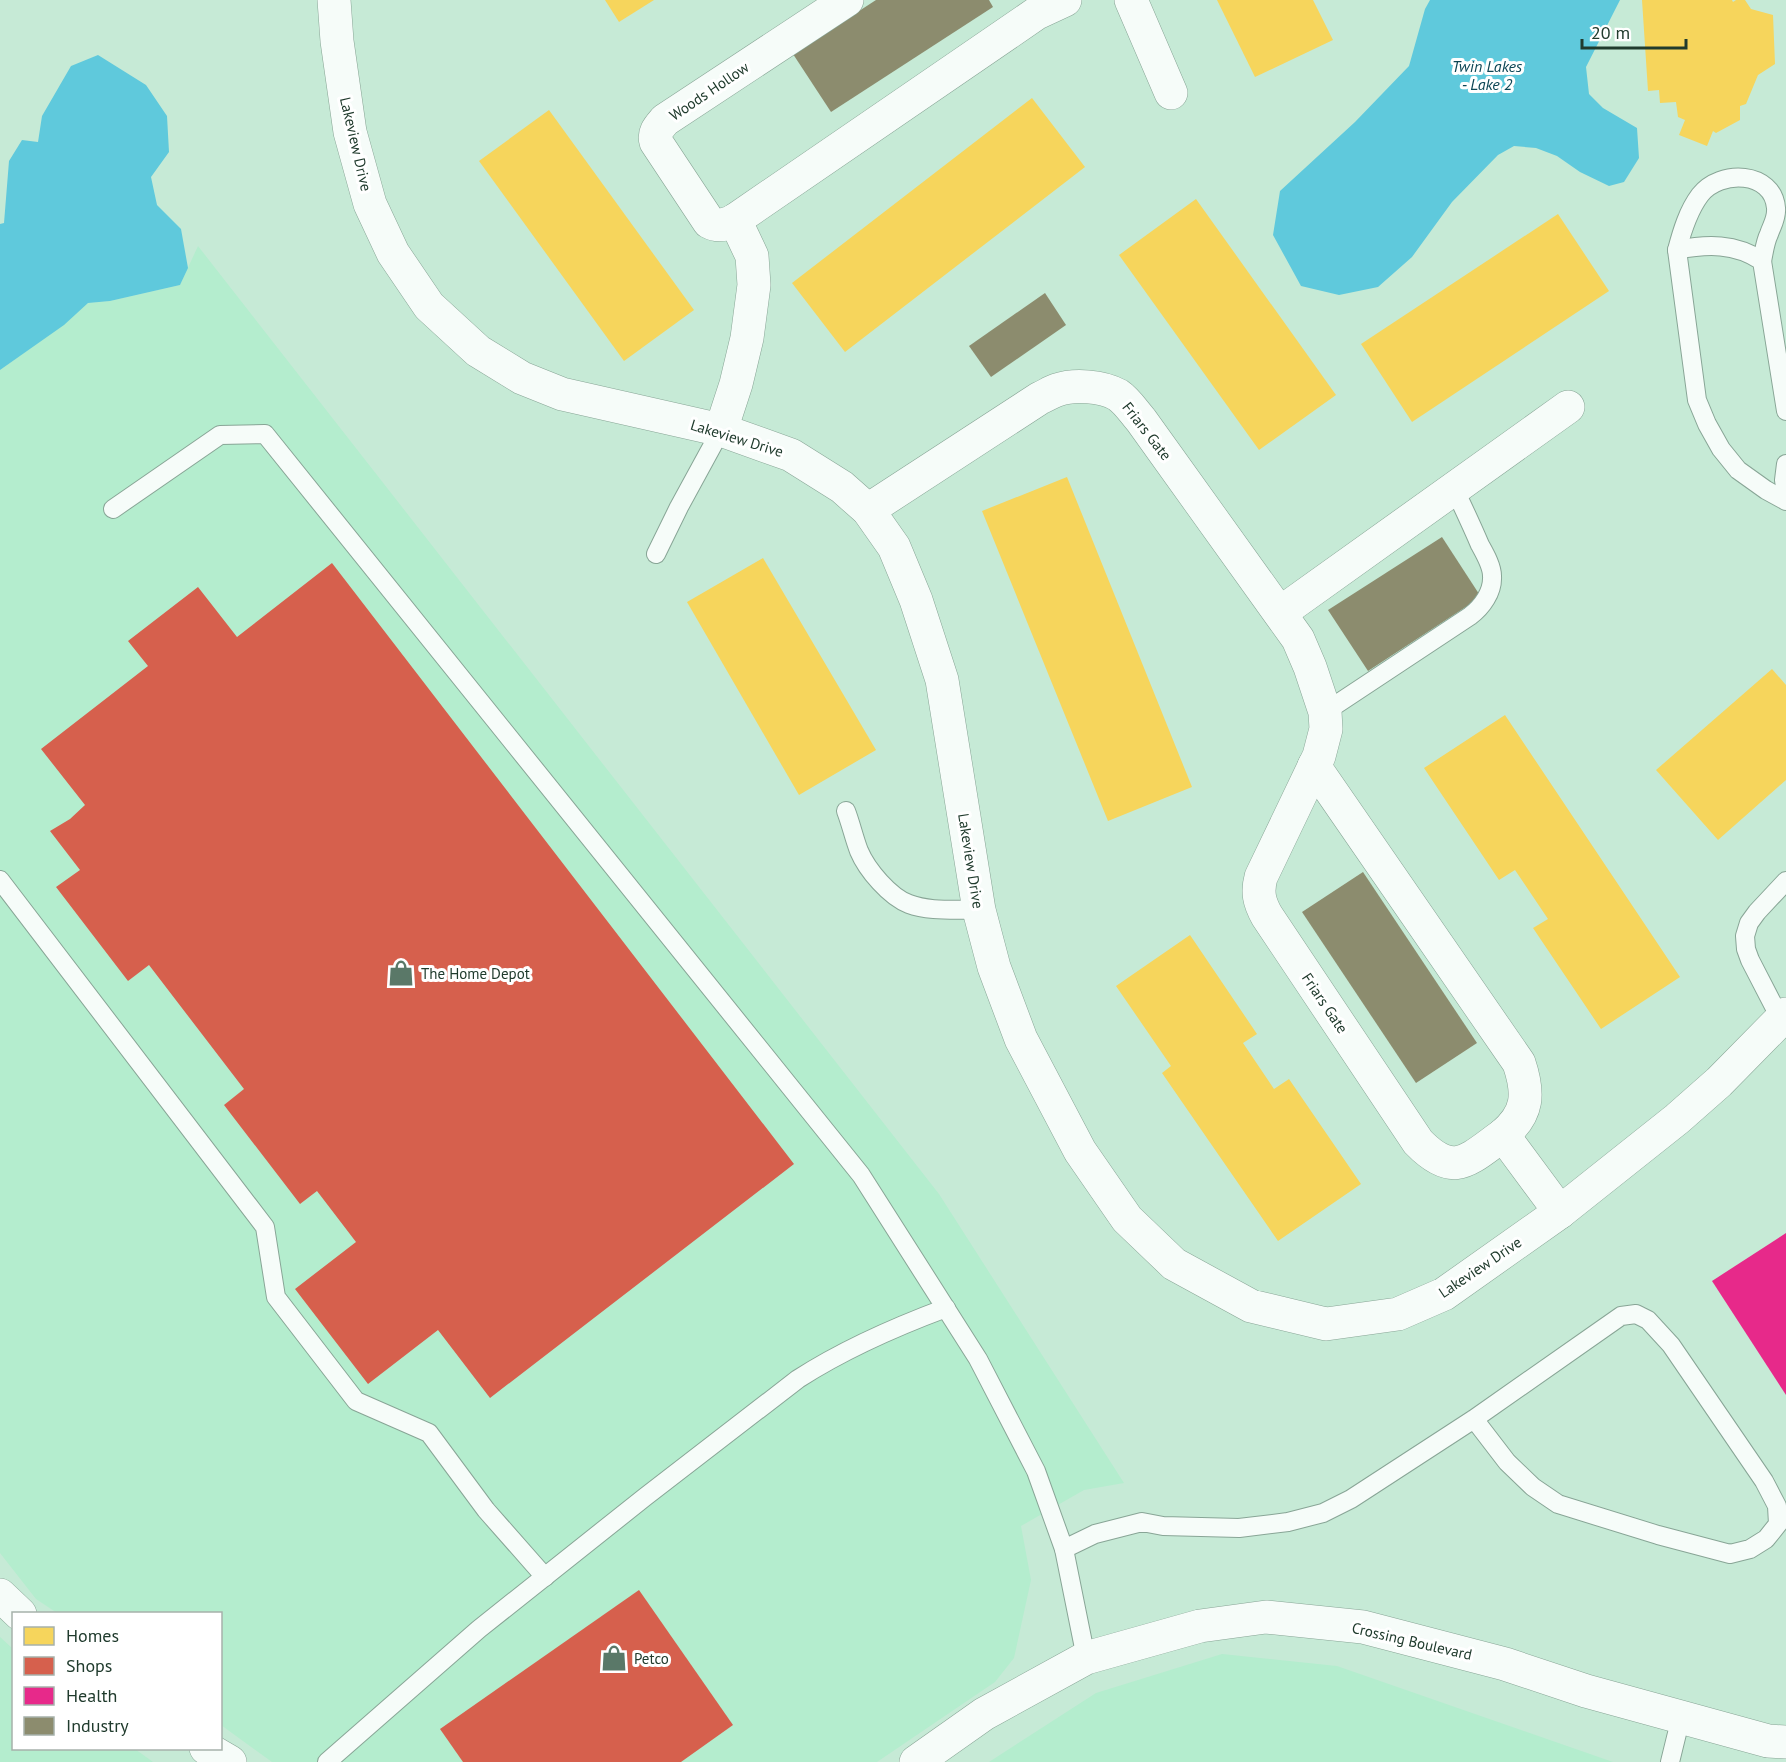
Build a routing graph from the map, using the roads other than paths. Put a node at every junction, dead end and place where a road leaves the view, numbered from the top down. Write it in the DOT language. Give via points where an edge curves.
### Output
graph roads {
  1 [pos="334,0"];
  2 [pos="847,0"];
  3 [pos="1131,0"];
  4 [pos="1044,4"];
  5 [pos="1171,93"];
  6 [pos="735,220"];
  7 [pos="1677,250"];
  8 [pos="1762,261"];
  9 [pos="1568,407"];
  10 [pos="1786,411"];
  11 [pos="721,430"];
  12 [pos="1786,464"];
  13 [pos="1454,489"];
  14 [pos="1786,494"];
  15 [pos="1786,501"];
  16 [pos="112,510"];
  17 [pos="868,510"];
  18 [pos="656,554"];
  19 [pos="1280,613"];
  20 [pos="1325,712"];
  21 [pos="1314,766"];
  22 [pos="846,811"];
  23 [pos="0,880"];
  24 [pos="1786,880"];
  25 [pos="979,910"];
  26 [pos="1783,1017"];
  27 [pos="1503,1135"];
  28 [pos="1560,1212"];
  29 [pos="946,1308"];
  30 [pos="1474,1419"];
  31 [pos="1064,1549"];
  32 [pos="545,1577"];
  33 [pos="0,1595"];
  34 [pos="18,1612"];
  35 [pos="1086,1658"];
  36 [pos="1681,1717"];
  37 [pos="1786,1742"];
  38 [pos="208,1750"];
  39 [pos="230,1762"];
  40 [pos="327,1762"];
  41 [pos="916,1762"];
  42 [pos="1670,1762"];
  1 -- 11 [label="street, Lakeview Drive" via="350,132 370,204 393,253 429,306 478,351 522,378 562,394"];
  2 -- 6 [label="street, Woods Hollow" via="658,128 656,142 709,222 720,225"];
  3 -- 5 [label="street"];
  4 -- 6 [label="street"];
  6 -- 11 [label="street" via="752,256 754,285 747,338"];
  7 -- 8 [label="lane" via="1725,247"];
  7 -- 8 [label="lane" via="1684,226 1701,194 1713,183 1730,177 1752,180 1772,194 1776,217"];
  7 -- 15 [label="lane" via="1697,400 1707,424 1738,470"];
  8 -- 10 [label="lane"];
  9 -- 13 [label="street"];
  11 -- 17 [label="street, Lakeview Drive" via="791,455 842,487"];
  11 -- 18 [label="lane"];
  12 -- 14 [label="lane"];
  13 -- 19 [label="street"];
  13 -- 20 [label="lane" via="1487,558 1492,575 1487,598 1479,610"];
  16 -- 29 [label="lane" via="220,435 265,434 861,1175"];
  17 -- 19 [label="street, Friars Gate" via="1040,398 1074,387 1108,391 1119,396 1141,420"];
  17 -- 25 [label="street, Lakeview Drive" via="894,547 942,680"];
  19 -- 20 [label="street, Friars Gate" via="1302,648"];
  20 -- 21 [label="street, Friars Gate" via="1326,729"];
  21 -- 27 [label="street, Friars Gate" via="1519,1063 1526,1095 1523,1110"];
  21 -- 27 [label="street, Friars Gate" via="1261,877 1260,903 1418,1142 1431,1155 1444,1163 1458,1163"];
  22 -- 25 [label="lane" via="860,853 891,893 909,904"];
  23 -- 32 [label="lane" via="265,1227 276,1297 356,1401 429,1433 486,1510"];
  24 -- 26 [label="lane" via="1757,912 1745,936 1750,960"];
  25 -- 28 [label="street, Lakeview Drive" via="994,967 1021,1039 1080,1151 1127,1219 1174,1264 1251,1306 1326,1324 1398,1314 1444,1294"];
  26 -- 28 [label="street, Lakeview Drive" via="1711,1089"];
  27 -- 28 [label="street"];
  29 -- 31 [label="lane" via="978,1359 1036,1471"];
  29 -- 32 [label="lane" via="908,1322 798,1379"];
  30 -- 30 [label="lane" via="1621,1316 1636,1314 1648,1320 1671,1345 1764,1481 1777,1506 1778,1524 1766,1539 1750,1549 1730,1554 1558,1503 1533,1487 1507,1462"];
  30 -- 31 [label="lane" via="1323,1513 1239,1528 1142,1522 1095,1534"];
  31 -- 35 [label="lane"];
  32 -- 40 [label="lane" via="479,1629"];
  33 -- 34 [label="street"];
  35 -- 36 [label="street, Crossing Boulevard" via="1200,1626 1277,1618 1363,1627 1505,1664"];
  35 -- 41 [label="street, Crossing Boulevard" via="984,1714"];
  36 -- 37 [label="street, Crossing Boulevard" via="1768,1741"];
  36 -- 42 [label="lane"];
  38 -- 39 [label="street"];
}
